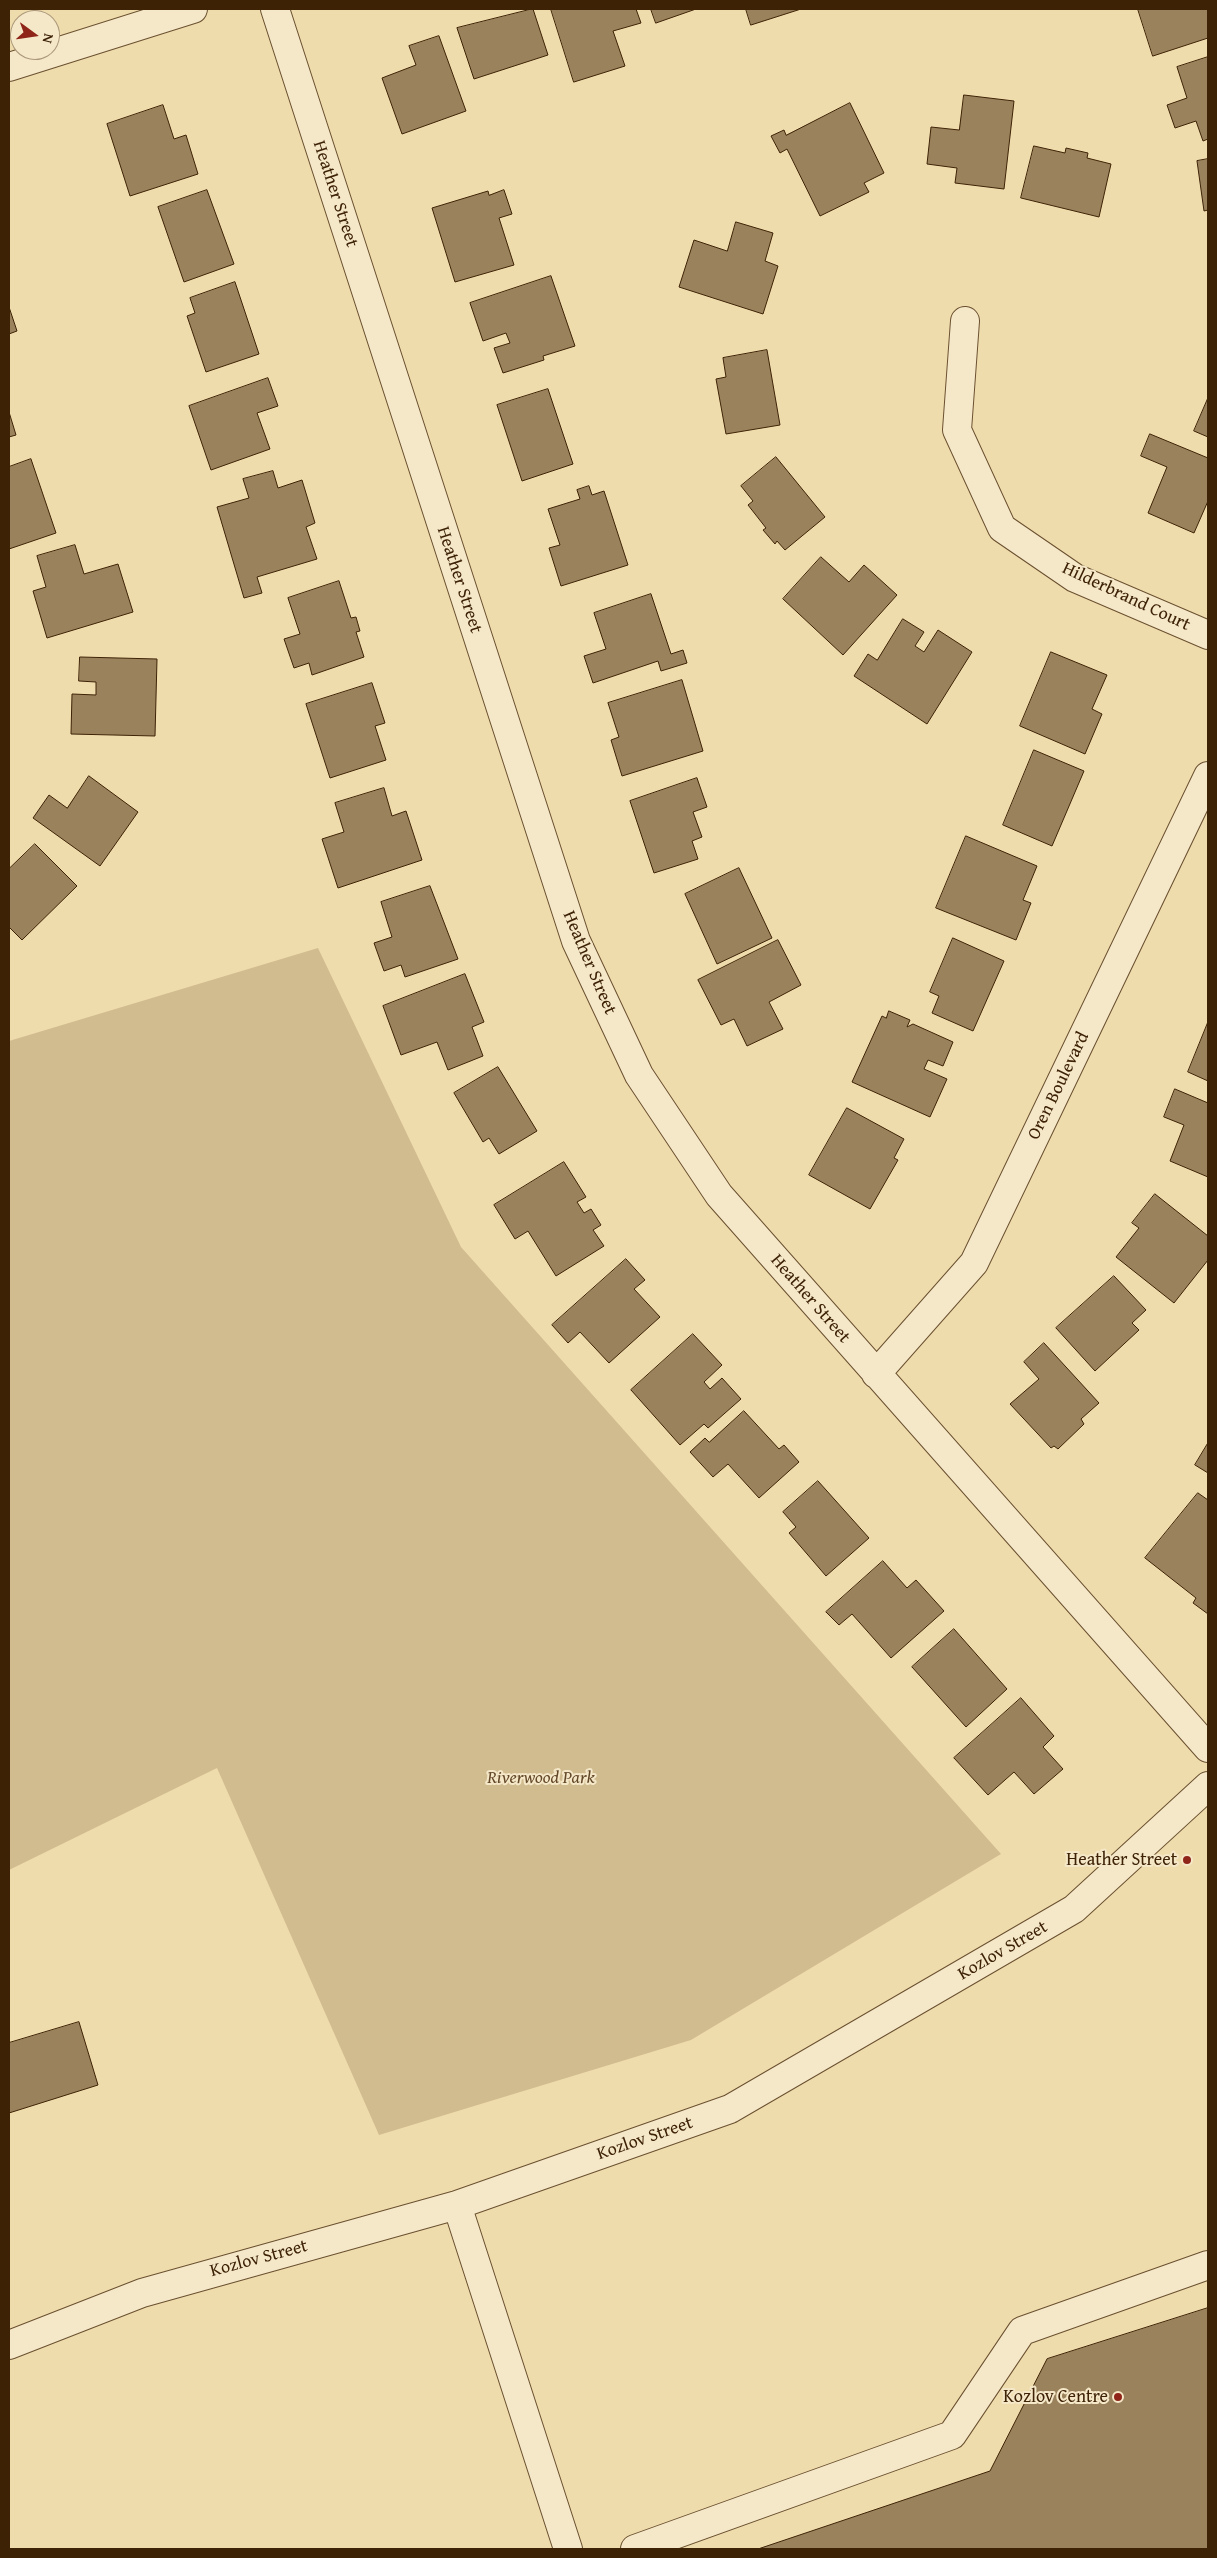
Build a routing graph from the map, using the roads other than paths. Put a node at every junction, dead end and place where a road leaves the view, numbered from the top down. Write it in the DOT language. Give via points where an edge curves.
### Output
graph roads {
  1 [pos="193,9"];
  2 [pos="275,9"];
  3 [pos="9,67"];
  4 [pos="965,321"];
  5 [pos="1208,635"];
  6 [pos="1208,776"];
  7 [pos="876,1374"];
  8 [pos="1208,1748"];
  9 [pos="1208,1786"];
  10 [pos="457,2205"];
  11 [pos="1208,2265"];
  12 [pos="9,2345"];
  13 [pos="568,2549"];
  14 [pos="635,2549"];
  1 -- 3 [label="street"];
  2 -- 7 [label="street, Heather Street" via="576,941 639,1075 719,1196"];
  4 -- 5 [label="street, Hilderbrand Court" via="957,430 1002,528 1075,578"];
  6 -- 7 [label="street, Oren Boulevard" via="974,1263"];
  7 -- 8 [label="street, Heather Street"];
  9 -- 10 [label="street, Kozlov Street" via="1074,1909 730,2109"];
  10 -- 12 [label="street, Kozlov Street" via="150,2290"];
  10 -- 13 [label="street"];
  11 -- 14 [label="street" via="1022,2330 952,2435"];
}
